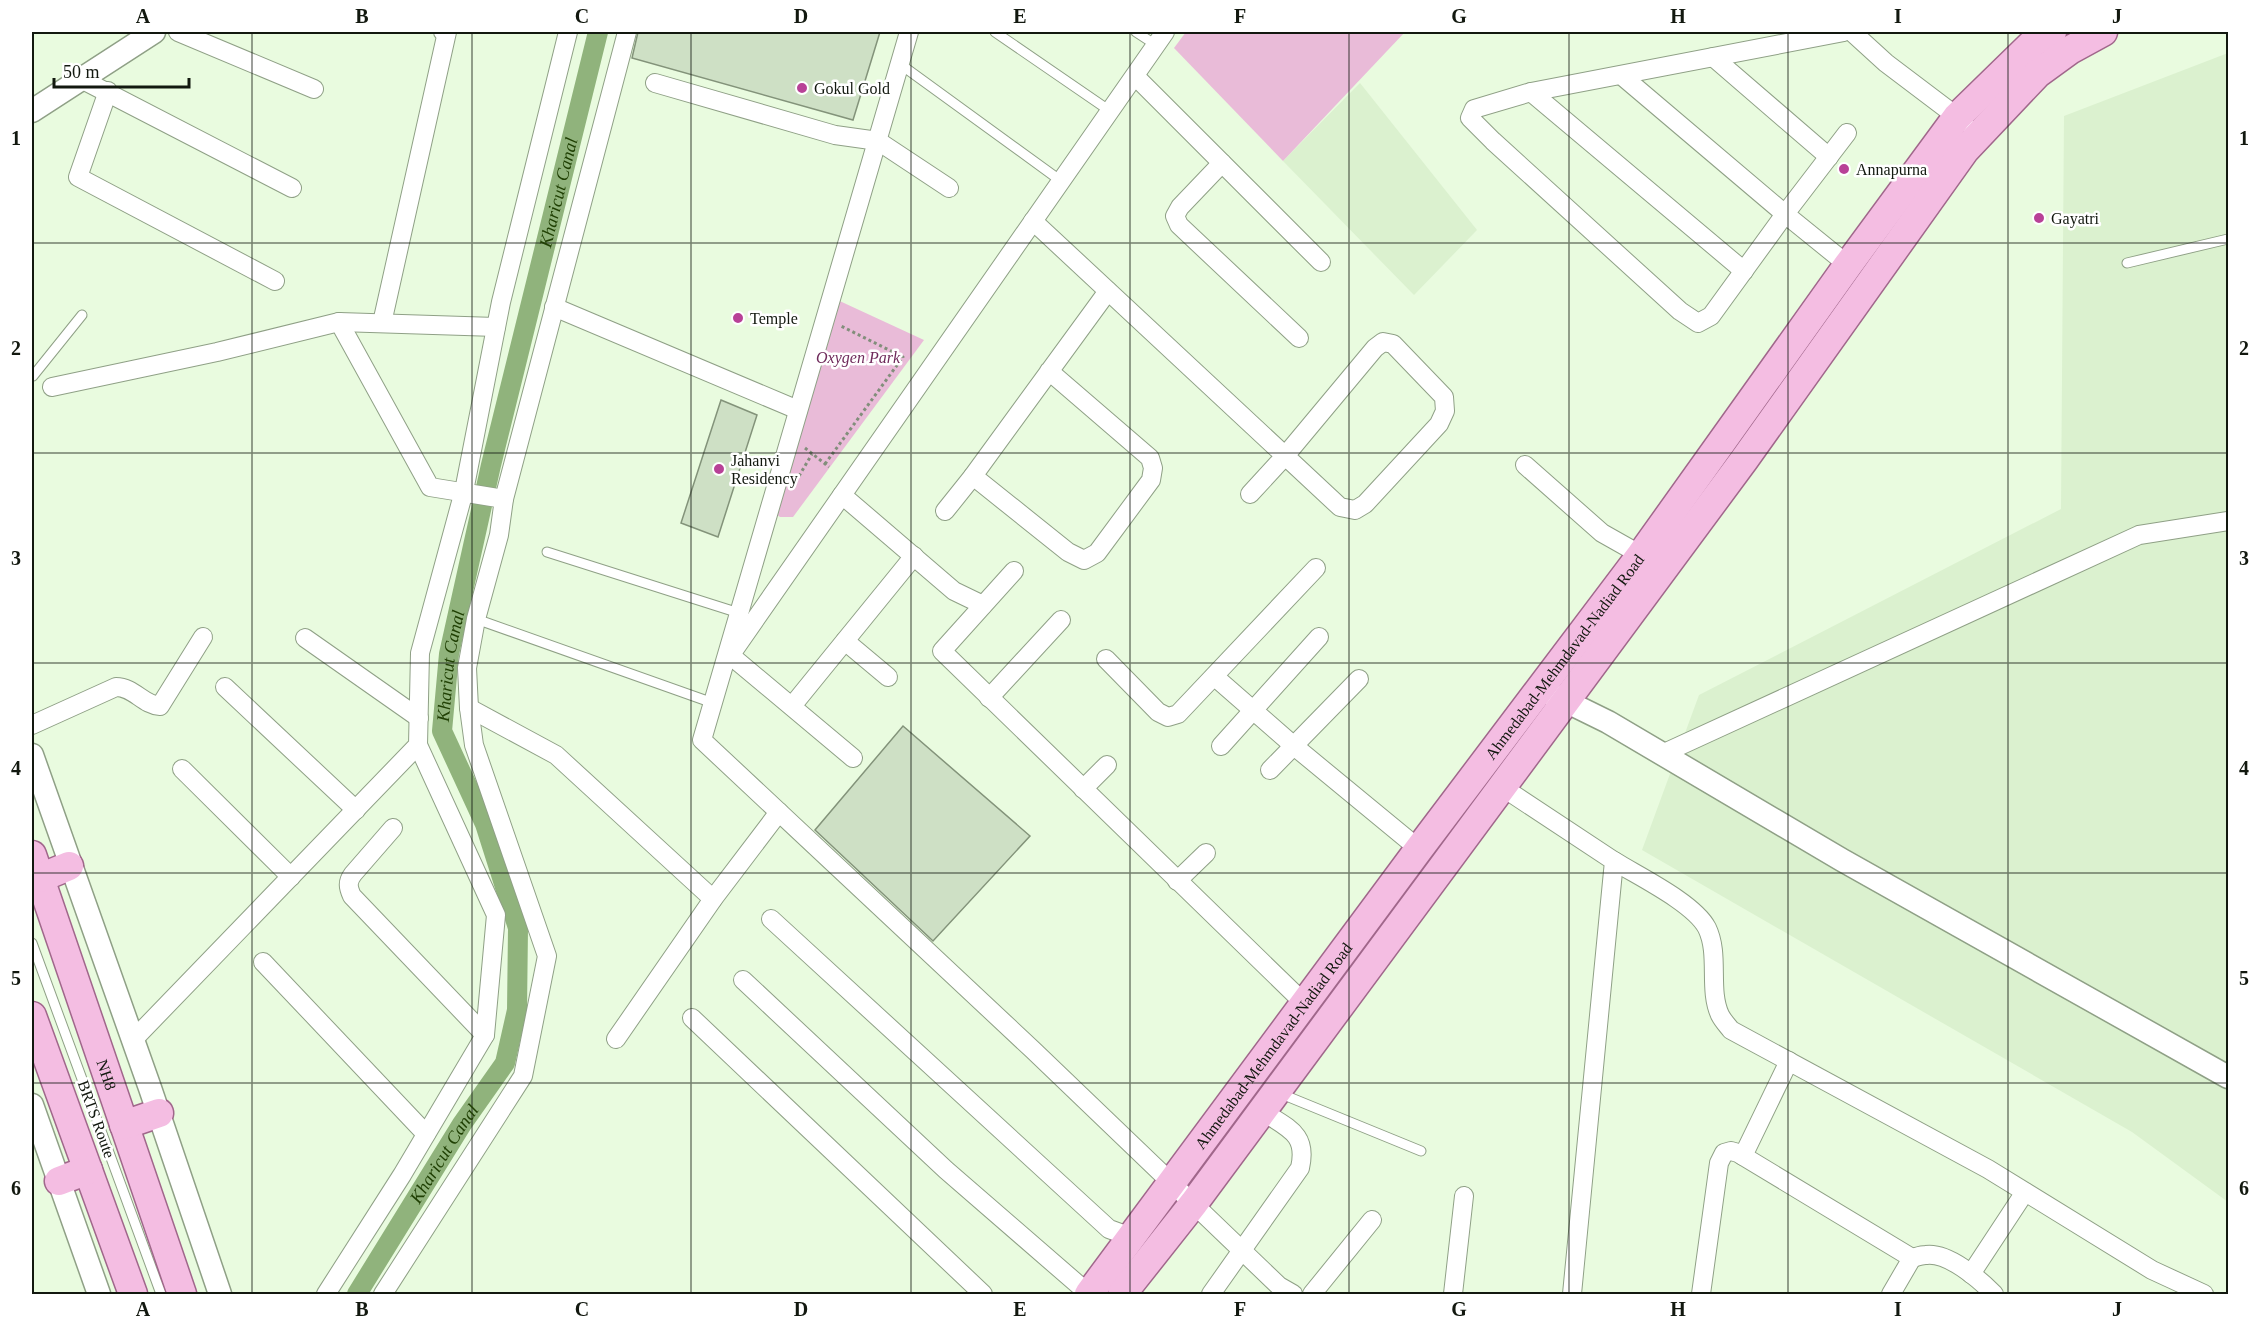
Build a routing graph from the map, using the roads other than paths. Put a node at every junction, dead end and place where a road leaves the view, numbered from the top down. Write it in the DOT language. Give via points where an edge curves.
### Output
graph roads {
  1 [pos="154,32"];
  2 [pos="178,32"];
  3 [pos="443,32"];
  4 [pos="568,32"];
  5 [pos="627,32"];
  6 [pos="909,32"];
  7 [pos="995,32"];
  8 [pos="1136,32"];
  9 [pos="1844,32"];
  10 [pos="1851,32"];
  11 [pos="2052,32"];
  12 [pos="2103,32"];
  13 [pos="1160,38"];
  14 [pos="1713,57"];
  15 [pos="900,64"];
  16 [pos="1620,75"];
  17 [pos="1135,76"];
  18 [pos="81,79"];
  19 [pos="655,83"];
  20 [pos="314,89"];
  21 [pos="108,91"];
  22 [pos="1531,92"];
  23 [pos="32,111"];
  24 [pos="1110,111"];
  25 [pos="1957,117"];
  26 [pos="1847,133"];
  27 [pos="1979,134"];
  28 [pos="878,141"];
  29 [pos="1829,157"];
  30 [pos="1222,162"];
  31 [pos="1061,182"];
  32 [pos="292,188"];
  33 [pos="949,188"];
  34 [pos="1785,214"];
  35 [pos="1033,221"];
  36 [pos="2229,239"];
  37 [pos="1321,262"];
  38 [pos="2127,263"];
  39 [pos="1848,265"];
  40 [pos="1744,271"];
  41 [pos="275,281"];
  42 [pos="1108,291"];
  43 [pos="554,307"];
  44 [pos="82,315"];
  45 [pos="339,322"];
  46 [pos="382,323"];
  47 [pos="496,327"];
  48 [pos="1299,338"];
  49 [pos="1049,371"];
  50 [pos="32,375"];
  51 [pos="52,387"];
  52 [pos="798,410"];
  53 [pos="1285,456"];
  54 [pos="1525,465"];
  55 [pos="973,476"];
  56 [pos="464,491"];
  57 [pos="1250,494"];
  58 [pos="842,495"];
  59 [pos="504,499"];
  60 [pos="945,511"];
  61 [pos="2229,521"];
  62 [pos="548,552"];
  63 [pos="1641,555"];
  64 [pos="914,556"];
  65 [pos="1316,568"];
  66 [pos="1014,571"];
  67 [pos="983,605"];
  68 [pos="739,613"];
  69 [pos="476,619"];
  70 [pos="1061,620"];
  71 [pos="203,637"];
  72 [pos="1319,637"];
  73 [pos="305,638"];
  74 [pos="845,641"];
  75 [pos="727,659"];
  76 [pos="1106,659"];
  77 [pos="888,677"];
  78 [pos="1215,677"];
  79 [pos="1359,679"];
  80 [pos="225,687"];
  81 [pos="1553,695"];
  82 [pos="989,698"];
  83 [pos="713,703"];
  84 [pos="792,706"];
  85 [pos="469,708"];
  86 [pos="1253,711"];
  87 [pos="419,718"];
  88 [pos="32,725"];
  89 [pos="418,745"];
  90 [pos="1221,746"];
  91 [pos="1294,746"];
  92 [pos="1662,754"];
  93 [pos="32,755"];
  94 [pos="854,758"];
  95 [pos="1107,765"];
  96 [pos="182,770"];
  97 [pos="1270,770"];
  98 [pos="1502,787"];
  99 [pos="1083,789"];
  100 [pos="356,810"];
  101 [pos="779,812"];
  102 [pos="393,828"];
  103 [pos="1419,849"];
  104 [pos="1206,853"];
  105 [pos="1614,861"];
  106 [pos="36,866"];
  107 [pos="69,866"];
  108 [pos="291,877"];
  109 [pos="1178,881"];
  110 [pos="713,898"];
  111 [pos="771,919"];
  112 [pos="32,943"];
  113 [pos="263,962"];
  114 [pos="743,980"];
  115 [pos="1304,1003"];
  116 [pos="32,1016"];
  117 [pos="692,1018"];
  118 [pos="485,1035"];
  119 [pos="616,1039"];
  120 [pos="133,1040"];
  121 [pos="1789,1061"];
  122 [pos="2229,1077"];
  123 [pos="1269,1102"];
  124 [pos="32,1105"];
  125 [pos="159,1113"];
  126 [pos="124,1125"];
  127 [pos="426,1134"];
  128 [pos="1421,1151"];
  129 [pos="1743,1156"];
  130 [pos="88,1170"];
  131 [pos="59,1181"];
  132 [pos="1173,1183"];
  133 [pos="2025,1192"];
  134 [pos="1464,1196"];
  135 [pos="1194,1203"];
  136 [pos="1372,1220"];
  137 [pos="1131,1237"];
  138 [pos="1243,1250"];
  139 [pos="1912,1258"];
  140 [pos="1971,1274"];
  141 [pos="99,1294"];
  142 [pos="133,1294"];
  143 [pos="161,1294"];
  144 [pos="182,1294"];
  145 [pos="220,1294"];
  146 [pos="326,1294"];
  147 [pos="383,1294"];
  148 [pos="983,1294"];
  149 [pos="1089,1294"];
  150 [pos="1122,1294"];
  151 [pos="1210,1294"];
  152 [pos="1293,1294"];
  153 [pos="1312,1294"];
  154 [pos="1453,1294"];
  155 [pos="1572,1294"];
  156 [pos="1701,1294"];
  157 [pos="1891,1294"];
  158 [pos="1994,1294"];
  159 [pos="2204,1294"];
  1 -- 18 [label="street"];
  2 -- 20 [label="street"];
  3 -- 46 [label="street" via="447,32"];
  4 -- 47 [label="street"];
  5 -- 43 [label="street"];
  6 -- 15 [label="street"];
  7 -- 24 [label="lane"];
  8 -- 13 [label="lane"];
  9 -- 14 [label="street"];
  10 -- 25 [label="street"];
  11 -- 25 [label="main road, Ahmedabad-Mehmdavad-Nadiad Road" via="2034,42"];
  12 -- 27 [label="main road" via="2037,74"];
  13 -- 17 [label="street"];
  14 -- 16 [label="street"];
  14 -- 29 [label="street"];
  15 -- 28 [label="street"];
  15 -- 31 [label="lane"];
  16 -- 22 [label="street"];
  16 -- 34 [label="street"];
  17 -- 24 [label="street"];
  17 -- 30 [label="street"];
  18 -- 21 [label="street"];
  18 -- 23 [label="street"];
  19 -- 28 [label="street" via="835,135"];
  21 -- 32 [label="street"];
  21 -- 41 [label="street" via="78,177"];
  22 -- 40 [label="street"];
  22 -- 40 [label="street" via="1474,109 1470,117 1680,311 1698,323 1711,316"];
  24 -- 31 [label="street"];
  25 -- 27 [label="street"];
  25 -- 39 [label="main road, Ahmedabad-Mehmdavad-Nadiad Road"];
  26 -- 29 [label="street"];
  27 -- 81 [label="main road" via="1737,470"];
  28 -- 33 [label="street"];
  28 -- 52 [label="street"];
  29 -- 34 [label="street"];
  30 -- 37 [label="street"];
  30 -- 48 [label="street" via="1180,207 1176,216 1179,225"];
  31 -- 35 [label="street"];
  34 -- 39 [label="street"];
  34 -- 40 [label="street"];
  35 -- 42 [label="street"];
  35 -- 58 [label="street"];
  36 -- 38 [label="lane"];
  39 -- 63 [label="main road, Ahmedabad-Mehmdavad-Nadiad Road"];
  42 -- 49 [label="street"];
  42 -- 53 [label="street"];
  43 -- 52 [label="street"];
  43 -- 59 [label="street"];
  44 -- 50 [label="lane"];
  45 -- 46 [label="street"];
  45 -- 51 [label="street"];
  45 -- 56 [label="street" via="430,487"];
  46 -- 47 [label="street"];
  47 -- 56 [label="street"];
  49 -- 55 [label="street"];
  49 -- 55 [label="street" via="1150,458 1151,480 1097,554 1084,560 1068,552"];
  52 -- 68 [label="street"];
  53 -- 53 [label="street" via="1340,507 1355,510 1439,424 1445,411 1444,397 1393,344 1383,342"];
  53 -- 57 [label="street"];
  54 -- 63 [label="street" via="1602,533"];
  55 -- 60 [label="street"];
  56 -- 59 [label="street"];
  56 -- 87 [label="street" via="420,653"];
  58 -- 64 [label="street"];
  58 -- 75 [label="street"];
  59 -- 69 [label="street" via="499,535"];
  61 -- 92 [label="street" via="2139,535"];
  62 -- 68 [label="lane"];
  63 -- 81 [label="main road, Ahmedabad-Mehmdavad-Nadiad Road"];
  64 -- 67 [label="street" via="954,591"];
  64 -- 74 [label="street"];
  65 -- 78 [label="street"];
  66 -- 67 [label="street"];
  67 -- 82 [label="street" via="942,651"];
  68 -- 75 [label="street"];
  69 -- 83 [label="lane"];
  69 -- 85 [label="street" via="467,668"];
  70 -- 82 [label="street"];
  71 -- 88 [label="street" via="160,706 151,705 126,687 116,687"];
  72 -- 86 [label="street"];
  73 -- 87 [label="street"];
  74 -- 77 [label="street"];
  74 -- 84 [label="street"];
  75 -- 83 [label="street"];
  75 -- 84 [label="street"];
  76 -- 78 [label="street" via="1158,712 1168,717 1178,714"];
  78 -- 86 [label="street"];
  79 -- 91 [label="street"];
  80 -- 100 [label="street"];
  81 -- 92 [label="street"];
  81 -- 98 [label="main road"];
  81 -- 103 [label="main road, Ahmedabad-Mehmdavad-Nadiad Road"];
  82 -- 99 [label="street"];
  83 -- 101 [label="street" via="702,740"];
  84 -- 94 [label="street"];
  85 -- 110 [label="street" via="556,755"];
  85 -- 147 [label="street" via="474,745 547,956 523,1076"];
  86 -- 90 [label="street"];
  86 -- 91 [label="street"];
  87 -- 89 [label="street"];
  89 -- 100 [label="street"];
  89 -- 118 [label="street" via="496,915"];
  91 -- 97 [label="street"];
  91 -- 103 [label="street"];
  92 -- 122 [label="street" via="1842,860"];
  93 -- 107 [label="street"];
  95 -- 99 [label="street"];
  96 -- 108 [label="street"];
  98 -- 105 [label="street"];
  98 -- 123 [label="main road"];
  99 -- 109 [label="street"];
  100 -- 108 [label="street"];
  101 -- 110 [label="street"];
  101 -- 132 [label="street"];
  102 -- 118 [label="street" via="348,880 348,889"];
  103 -- 115 [label="main road, Ahmedabad-Mehmdavad-Nadiad Road"];
  104 -- 109 [label="street"];
  105 -- 121 [label="street" via="1693,910 1707,929 1720,1016 1731,1030"];
  105 -- 155 [label="street"];
  106 -- 107 [label="main road"];
  106 -- 126 [label="main road, NH8"];
  107 -- 120 [label="street"];
  108 -- 120 [label="street"];
  109 -- 115 [label="street"];
  110 -- 119 [label="street"];
  111 -- 137 [label="street" via="1109,1229"];
  112 -- 143 [label="lane, BRTS Route"];
  113 -- 127 [label="street"];
  114 -- 149 [label="street" via="946,1170"];
  115 -- 132 [label="main road, Ahmedabad-Mehmdavad-Nadiad Road"];
  116 -- 130 [label="main road"];
  117 -- 148 [label="street"];
  118 -- 127 [label="street"];
  120 -- 125 [label="street"];
  121 -- 129 [label="street"];
  121 -- 133 [label="street"];
  123 -- 128 [label="lane"];
  123 -- 135 [label="main road"];
  123 -- 138 [label="street" via="1296,1134 1304,1152 1300,1168"];
  124 -- 131 [label="street"];
  125 -- 126 [label="main road"];
  125 -- 145 [label="street"];
  126 -- 144 [label="main road, NH8"];
  127 -- 146 [label="street"];
  129 -- 139 [label="street"];
  129 -- 156 [label="street" via="1731,1151 1724,1153 1719,1163"];
  130 -- 131 [label="main road"];
  130 -- 142 [label="main road"];
  131 -- 141 [label="street"];
  132 -- 135 [label="street"];
  132 -- 137 [label="main road, Ahmedabad-Mehmdavad-Nadiad Road"];
  133 -- 140 [label="street"];
  133 -- 159 [label="street" via="2152,1270"];
  134 -- 154 [label="street"];
  135 -- 138 [label="street"];
  135 -- 150 [label="main road"];
  136 -- 153 [label="street"];
  137 -- 149 [label="main road, Ahmedabad-Mehmdavad-Nadiad Road"];
  138 -- 151 [label="street"];
  138 -- 152 [label="street" via="1279,1286"];
  139 -- 140 [label="street" via="1928,1254 1954,1262"];
  139 -- 157 [label="street"];
  140 -- 158 [label="street"];
}
